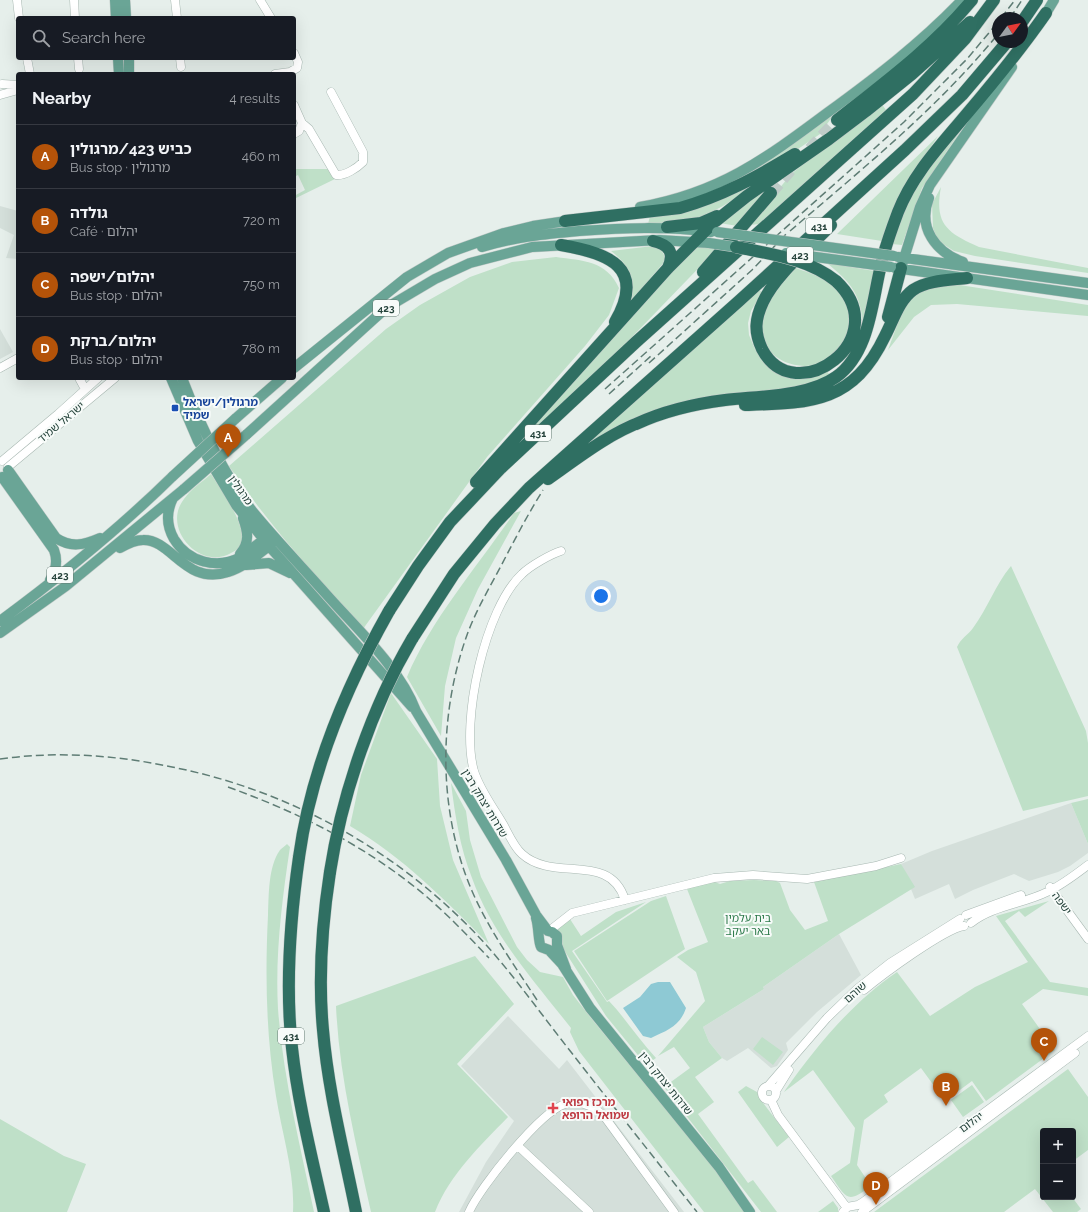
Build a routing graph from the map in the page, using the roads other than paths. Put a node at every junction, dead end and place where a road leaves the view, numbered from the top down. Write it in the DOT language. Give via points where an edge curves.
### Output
graph roads {
  1 [pos="17,0"];
  2 [pos="74,0"];
  3 [pos="115,0"];
  4 [pos="125,0"];
  5 [pos="175,0"];
  6 [pos="260,0"];
  7 [pos="962,0"];
  8 [pos="972,0"];
  9 [pos="993,0"];
  10 [pos="1037,0"];
  11 [pos="1054,0"];
  12 [pos="1046,12"];
  13 [pos="1028,13"];
  14 [pos="19,16"];
  15 [pos="75,16"];
  16 [pos="116,16"];
  17 [pos="126,16"];
  18 [pos="177,16"];
  19 [pos="270,16"];
  20 [pos="1002,48"];
  21 [pos="296,59"];
  22 [pos="28,60"];
  23 [pos="78,60"];
  24 [pos="118,60"];
  25 [pos="118,60"];
  26 [pos="129,60"];
  27 [pos="180,60"];
  28 [pos="181,68"];
  29 [pos="79,69"];
  30 [pos="30,72"];
  31 [pos="112,72"];
  32 [pos="119,72"];
  33 [pos="129,72"];
  34 [pos="287,72"];
  35 [pos="1,83"];
  36 [pos="16,85"];
  37 [pos="16,91"];
  38 [pos="331,92"];
  39 [pos="0,95"];
  40 [pos="296,110"];
  41 [pos="866,111"];
  42 [pos="837,120"];
  43 [pos="302,123"];
  44 [pos="970,128"];
  45 [pos="296,133"];
  46 [pos="905,150"];
  47 [pos="771,193"];
  48 [pos="730,208"];
  49 [pos="565,221"];
  50 [pos="667,227"];
  51 [pos="705,231"];
  52 [pos="653,241"];
  53 [pos="694,241"];
  54 [pos="561,245"];
  55 [pos="736,247"];
  56 [pos="898,262"];
  57 [pos="978,267"];
  58 [pos="424,268"];
  59 [pos="668,268"];
  60 [pos="967,278"];
  61 [pos="1088,283"];
  62 [pos="1088,295"];
  63 [pos="636,342"];
  64 [pos="594,352"];
  65 [pos="16,359"];
  66 [pos="296,366"];
  67 [pos="864,367"];
  68 [pos="0,368"];
  69 [pos="80,380"];
  70 [pos="96,380"];
  71 [pos="113,380"];
  72 [pos="170,380"];
  73 [pos="183,380"];
  74 [pos="280,380"];
  75 [pos="85,389"];
  76 [pos="636,424"];
  77 [pos="1,460"];
  78 [pos="5,473"];
  79 [pos="174,497"];
  80 [pos="236,505"];
  81 [pos="511,506"];
  82 [pos="117,528"];
  83 [pos="274,536"];
  84 [pos="266,543"];
  85 [pos="428,551"];
  86 [pos="561,551"];
  87 [pos="98,560"];
  88 [pos="232,560"];
  89 [pos="242,566"];
  90 [pos="301,582"];
  91 [pos="46,587"];
  92 [pos="0,621"];
  93 [pos="0,632"];
  94 [pos="416,711"];
  95 [pos="901,858"];
  96 [pos="1088,865"];
  97 [pos="1051,888"];
  98 [pos="625,900"];
  99 [pos="965,921"];
  100 [pos="550,938"];
  101 [pos="1088,939"];
  102 [pos="1088,1036"];
  103 [pos="1088,1043"];
  104 [pos="768,1086"];
  105 [pos="776,1092"];
  106 [pos="771,1100"];
  107 [pos="518,1146"];
  108 [pos="848,1209"];
  109 [pos="471,1211"];
  110 [pos="324,1212"];
  111 [pos="356,1212"];
  112 [pos="589,1212"];
  113 [pos="674,1212"];
  114 [pos="750,1212"];
  115 [pos="861,1212"];
  1 -- 14 [label="street"];
  2 -- 15 [label="street"];
  3 -- 16 [label="main road"];
  4 -- 17 [label="main road"];
  5 -- 18 [label="street"];
  6 -- 19 [label="street"];
  7 -- 49 [label="main road" via="909,50 861,89 768,156 731,178 709,188 653,205"];
  8 -- 42 [label="highway" via="906,66"];
  9 -- 41 [label="highway" via="932,58"];
  9 -- 63 [label="highway, 431" via="964,39 913,94"];
  10 -- 13 [label="highway"];
  11 -- 12 [label="main road"];
  12 -- 44 [label="main road"];
  12 -- 76 [label="highway" via="1009,65 924,165 905,195 882,259 866,332 847,367 837,377 803,390 697,404 671,410"];
  20 -- 46 [label="highway, 431" via="962,95"];
  21 -- 34 [label="street" via="298,65 293,71"];
  22 -- 30 [label="street"];
  23 -- 29 [label="street"];
  24 -- 31 [label="main road"];
  25 -- 32 [label="main road"];
  26 -- 33 [label="main road"];
  27 -- 28 [label="street"];
  35 -- 36 [label="street"];
  35 -- 39 [label="street" via="4,91"];
  37 -- 39 [label="street"];
  38 -- 43 [label="street" via="364,152 363,162 342,175 336,175 309,129"];
  40 -- 43 [label="street"];
  41 -- 48 [label="highway"];
  41 -- 49 [label="highway" via="767,171 711,198 680,208"];
  43 -- 45 [label="street"];
  44 -- 56 [label="main road" via="924,196"];
  44 -- 57 [label="main road" via="936,183 928,202 925,219 930,235 939,248 954,259"];
  46 -- 55 [label="highway, bridge" via="779,278 763,301 756,320 756,331 764,351 775,363 790,371 810,372 827,366 843,354 851,340 855,322 848,296 836,281 818,269 806,264"];
  46 -- 81 [label="highway, 431"];
  47 -- 63 [label="highway" via="716,258"];
  48 -- 50 [label="highway" via="709,220"];
  48 -- 51 [label="highway"];
  49 -- 58 [label="main road" via="504,233 448,253"];
  50 -- 51 [label="main road, 423"];
  50 -- 58 [label="main road, 423" via="604,229 530,236 484,246"];
  51 -- 53 [label="highway"];
  51 -- 56 [label="main road, 423, bridge"];
  52 -- 53 [label="main road, 423"];
  52 -- 54 [label="main road, 423"];
  52 -- 59 [label="highway" via="661,243 669,250 672,259"];
  53 -- 55 [label="main road, 423, bridge"];
  53 -- 59 [label="highway"];
  54 -- 64 [label="highway" via="585,249 612,260 626,280 624,306"];
  54 -- 79 [label="main road, 423, bridge" via="532,247 470,263 400,298"];
  55 -- 56 [label="main road, 423, bridge"];
  56 -- 57 [label="main road"];
  56 -- 60 [label="main road"];
  56 -- 67 [label="highway" via="881,337"];
  57 -- 61 [label="main road"];
  58 -- 66 [label="main road, 423" via="392,289"];
  59 -- 64 [label="highway"];
  60 -- 62 [label="main road"];
  60 -- 67 [label="highway" via="914,289 900,306 881,345"];
  63 -- 85 [label="highway, 431" via="500,468 463,507"];
  64 -- 85 [label="highway" via="468,492"];
  65 -- 68 [label="street"];
  67 -- 76 [label="highway" via="842,390 813,400 790,404 705,407 658,416"];
  69 -- 75 [label="street"];
  70 -- 75 [label="street, ישראל שמיד"];
  71 -- 78 [label="street, ישראל שמיד"];
  72 -- 80 [label="main road, מרגולין" via="198,441"];
  73 -- 83 [label="main road, מרגולין" via="200,423 221,461 242,496"];
  74 -- 82 [label="main road, 423, bridge"];
  75 -- 77 [label="street, ישראל שמיד"];
  76 -- 81 [label="highway" via="580,456"];
  77 -- 78 [label="street"];
  78 -- 82 [label="main road" via="61,541 76,545 85,543 99,539"];
  78 -- 91 [label="main road" via="54,550 56,568"];
  79 -- 87 [label="main road, 423"];
  79 -- 88 [label="main road" via="169,507 168,524 178,546 190,556 204,562"];
  80 -- 84 [label="main road, מרגולין"];
  80 -- 88 [label="main road" via="248,535 243,551"];
  81 -- 111 [label="highway, 431, bridge" via="454,574 412,639 385,692 364,745 341,822 330,872 321,960 323,1030 328,1071"];
  82 -- 91 [label="main road, 423"];
  83 -- 84 [label="main road"];
  83 -- 94 [label="main road, שדרות יצחק רבין" via="392,669 408,692"];
  84 -- 88 [label="main road"];
  84 -- 89 [label="main road"];
  84 -- 90 [label="main road, שדרות יצחק רבין"];
  85 -- 110 [label="highway, 431, bridge" via="389,611 356,674 331,736 308,811 299,857 291,927 290,1021 301,1104"];
  86 -- 98 [label="street" via="522,573 507,595 485,645 469,723 474,770 484,793 521,854 548,867 608,875 615,881"];
  87 -- 89 [label="main road" via="131,542 143,540 160,545 183,565 198,572 224,573"];
  87 -- 93 [label="main road, 423"];
  89 -- 90 [label="main road" via="269,563"];
  90 -- 94 [label="main road, שדרות יצחק רבין"];
  91 -- 92 [label="main road, 423"];
  94 -- 100 [label="main road, שדרות יצחק רבין"];
  95 -- 98 [label="street" via="881,865 807,878 753,875 714,878"];
  96 -- 97 [label="street, שוהם" via="1062,884"];
  97 -- 99 [label="street, שוהם"];
  97 -- 101 [label="street, ישפה"];
  98 -- 100 [label="street" via="572,913"];
  99 -- 104 [label="street, שוהם" via="890,963 857,989 827,1018"];
  99 -- 105 [label="street, שוהם" via="884,974 856,997 811,1043 789,1070"];
  100 -- 114 [label="main road, שדרות יצחק רבין" via="590,1008 719,1167"];
  102 -- 108 [label="street, יהלום" via="863,1202"];
  103 -- 115 [label="street, יהלום"];
  104 -- 105 [label="street" via="773,1087"];
  104 -- 106 [label="street" via="763,1089 762,1094 765,1099"];
  105 -- 106 [label="street"];
  106 -- 108 [label="street" via="778,1115"];
  107 -- 109 [label="street" via="488,1179 475,1198"];
  107 -- 112 [label="street"];
  107 -- 113 [label="street" via="558,1107 573,1102 588,1105 604,1116"];
  108 -- 115 [label="street"];
}
